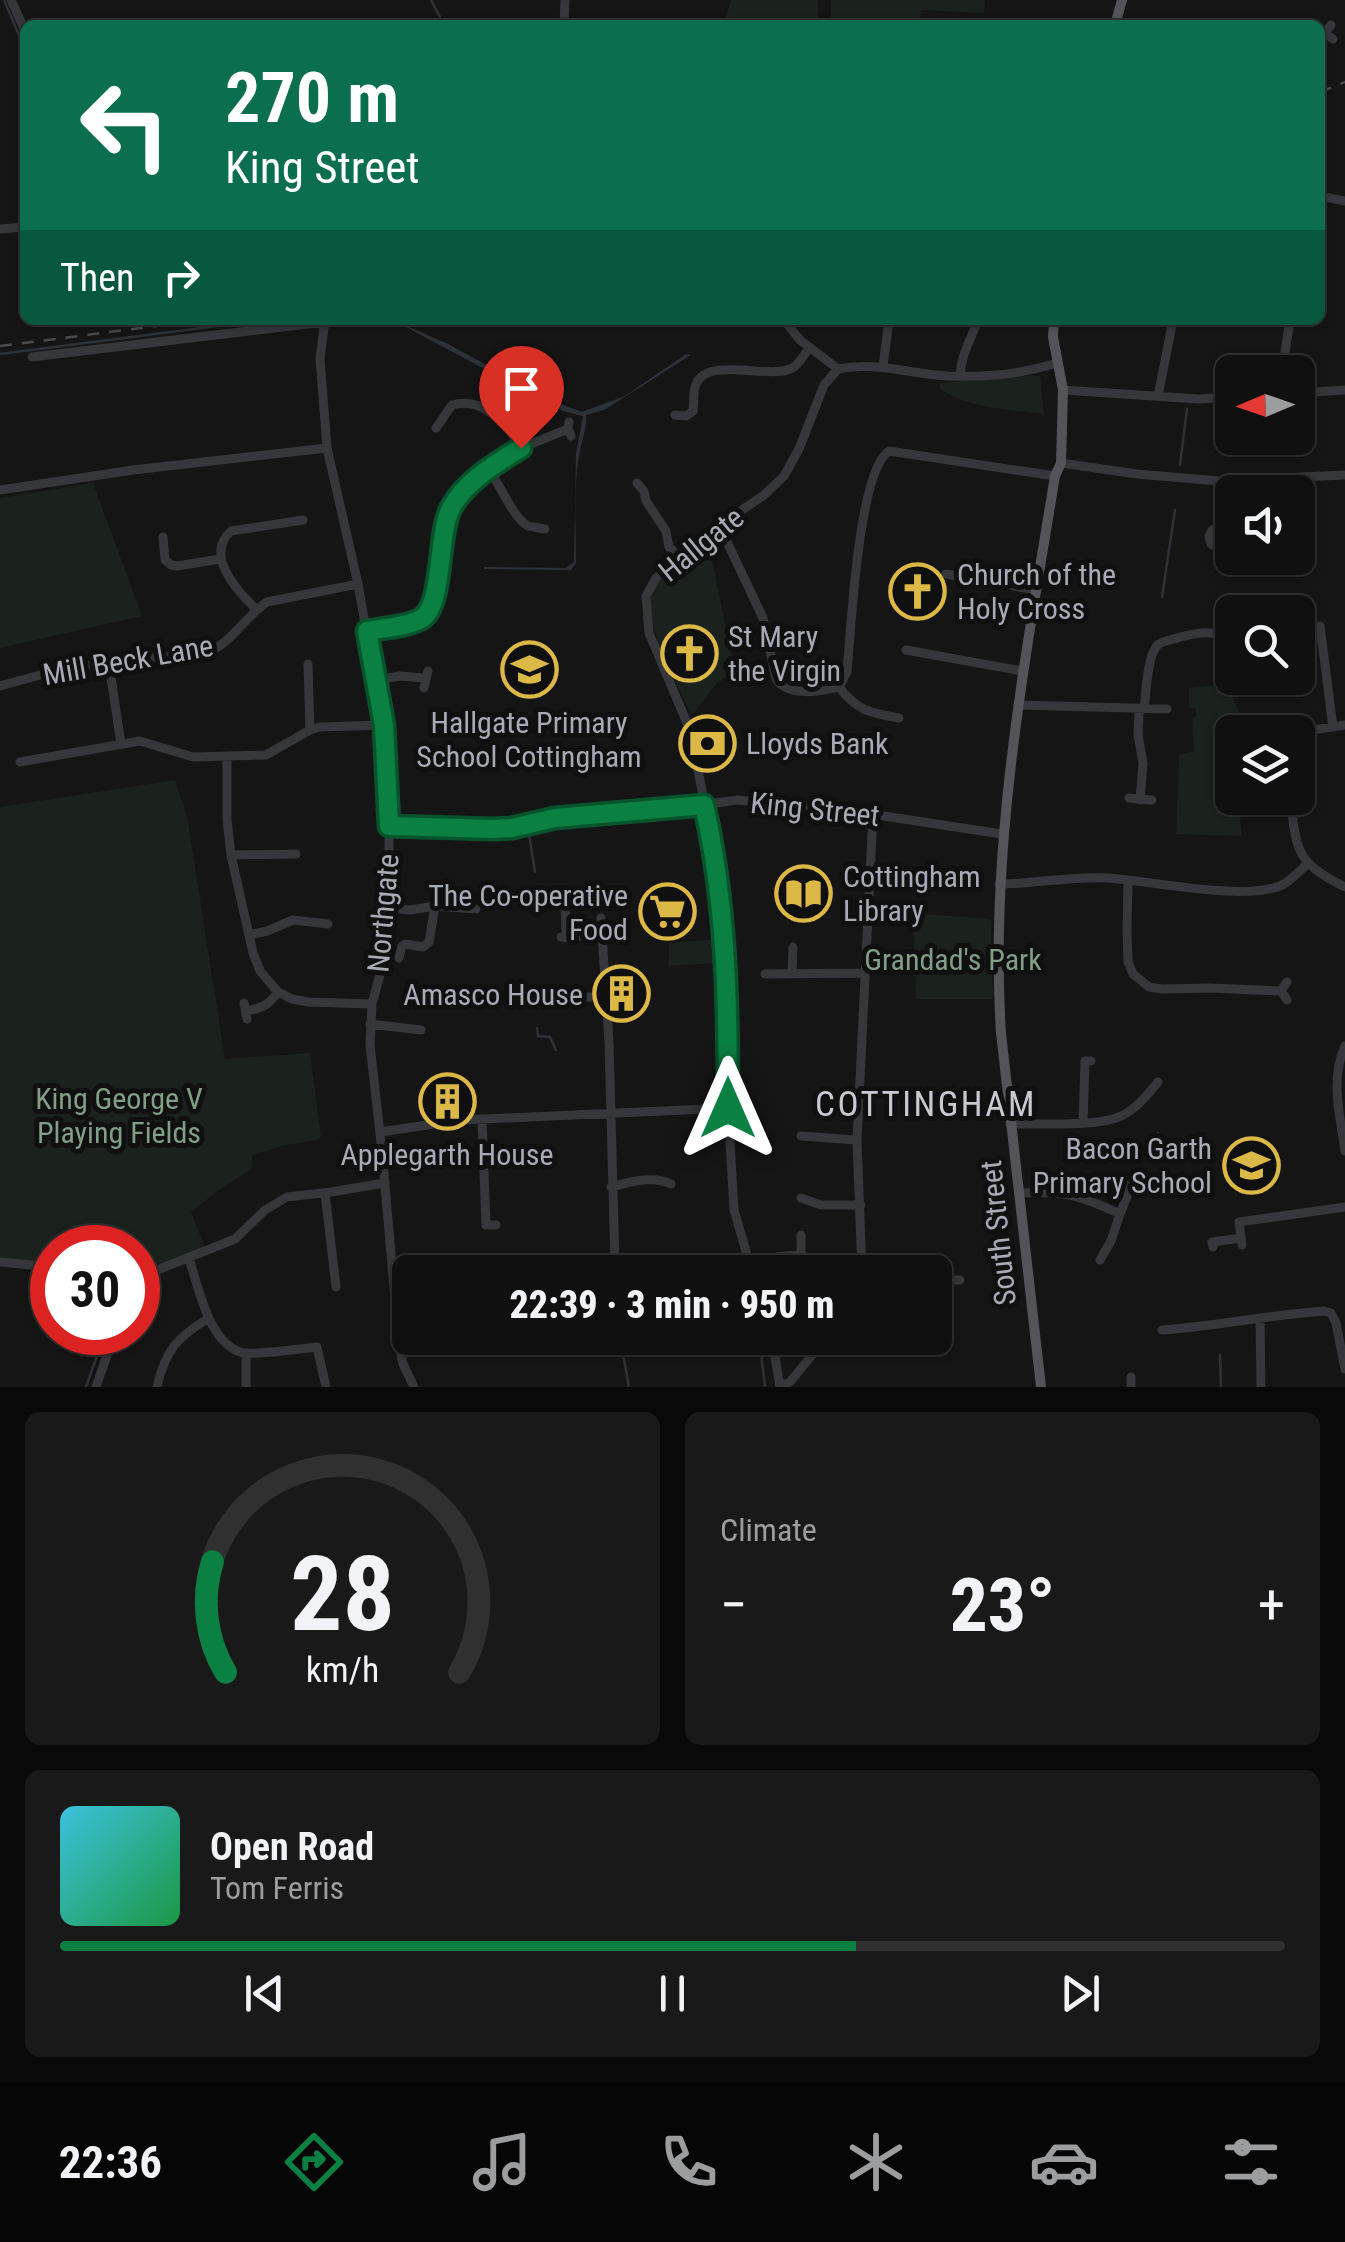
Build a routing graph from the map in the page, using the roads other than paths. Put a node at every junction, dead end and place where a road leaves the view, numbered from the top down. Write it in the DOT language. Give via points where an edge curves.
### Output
graph roads {
  1 [pos="292,325"];
  2 [pos="324,325"];
  3 [pos="788,325"];
  4 [pos="888,325"];
  5 [pos="976,325"];
  6 [pos="1054,325"];
  7 [pos="1172,325"];
  8 [pos="1289,325"];
  9 [pos="969,344"];
  10 [pos="809,348"];
  11 [pos="983,348"];
  12 [pos="1285,355"];
  13 [pos="32,357"];
  14 [pos="1057,363"];
  15 [pos="883,366"];
  16 [pos="838,369"];
  17 [pos="960,375"];
  18 [pos="1063,390"];
  19 [pos="1345,390"];
  20 [pos="1315,392"];
  21 [pos="1158,396"];
  22 [pos="1215,398"];
  23 [pos="675,415"];
  24 [pos="435,428"];
  25 [pos="569,429"];
  26 [pos="326,448"];
  27 [pos="521,448"];
  28 [pos="1061,463"];
  29 [pos="489,470"];
  30 [pos="1345,475"];
  31 [pos="1054,476"];
  32 [pos="1315,476"];
  33 [pos="1215,481"];
  34 [pos="645,487"];
  35 [pos="0,490"];
  36 [pos="297,519"];
  37 [pos="719,526"];
  38 [pos="545,531"];
  39 [pos="160,543"];
  40 [pos="679,557"];
  41 [pos="220,558"];
  42 [pos="946,574"];
  43 [pos="358,584"];
  44 [pos="1036,590"];
  45 [pos="256,610"];
  46 [pos="1320,626"];
  47 [pos="367,631"];
  48 [pos="1215,634"];
  49 [pos="906,650"];
  50 [pos="109,664"];
  51 [pos="308,664"];
  52 [pos="1022,671"];
  53 [pos="426,679"];
  54 [pos="376,680"];
  55 [pos="0,686"];
  56 [pos="839,687"];
  57 [pos="1018,705"];
  58 [pos="1142,709"];
  59 [pos="1167,709"];
  60 [pos="894,720"];
  61 [pos="384,725"];
  62 [pos="1345,725"];
  63 [pos="1334,727"];
  64 [pos="310,730"];
  65 [pos="1315,730"];
  66 [pos="121,744"];
  67 [pos="227,756"];
  68 [pos="19,762"];
  69 [pos="1152,800"];
  70 [pos="704,805"];
  71 [pos="874,814"];
  72 [pos="1292,815"];
  73 [pos="389,826"];
  74 [pos="1002,834"];
  75 [pos="297,854"];
  76 [pos="230,855"];
  77 [pos="1308,864"];
  78 [pos="1128,880"];
  79 [pos="870,881"];
  80 [pos="999,884"];
  81 [pos="932,886"];
  82 [pos="1345,887"];
  83 [pos="564,898"];
  84 [pos="435,906"];
  85 [pos="316,907"];
  86 [pos="389,908"];
  87 [pos="476,909"];
  88 [pos="600,918"];
  89 [pos="313,921"];
  90 [pos="328,924"];
  91 [pos="248,935"];
  92 [pos="601,936"];
  93 [pos="793,947"];
  94 [pos="398,958"];
  95 [pos="864,973"];
  96 [pos="765,974"];
  97 [pos="792,974"];
  98 [pos="1285,991"];
  99 [pos="278,992"];
  100 [pos="605,997"];
  101 [pos="568,998"];
  102 [pos="372,1004"];
  103 [pos="246,1011"];
  104 [pos="370,1024"];
  105 [pos="421,1030"];
  106 [pos="1345,1046"];
  107 [pos="1342,1060"];
  108 [pos="1092,1061"];
  109 [pos="1152,1085"];
  110 [pos="728,1108"];
  111 [pos="610,1114"];
  112 [pos="482,1119"];
  113 [pos="1083,1122"];
  114 [pos="1010,1124"];
  115 [pos="380,1132"];
  116 [pos="801,1136"];
  117 [pos="857,1140"];
  118 [pos="1345,1151"];
  119 [pos="385,1183"];
  120 [pos="671,1184"];
  121 [pos="612,1187"];
  122 [pos="325,1193"];
  123 [pos="1020,1193"];
  124 [pos="1130,1193"];
  125 [pos="800,1198"];
  126 [pos="860,1205"];
  127 [pos="1345,1207"];
  128 [pos="1120,1214"];
  129 [pos="496,1226"];
  130 [pos="801,1235"];
  131 [pos="1213,1248"];
  132 [pos="615,1255"];
  133 [pos="746,1255"];
  134 [pos="793,1255"];
  135 [pos="861,1255"];
  136 [pos="1100,1255"];
  137 [pos="189,1259"];
  138 [pos="0,1262"];
  139 [pos="30,1265"];
  140 [pos="160,1269"];
  141 [pos="323,1279"];
  142 [pos="952,1280"];
  143 [pos="960,1280"];
  144 [pos="209,1318"];
  145 [pos="1260,1319"];
  146 [pos="1168,1328"];
  147 [pos="330,1340"];
  148 [pos="318,1348"];
  149 [pos="246,1353"];
  150 [pos="107,1355"];
  151 [pos="775,1355"];
  152 [pos="812,1355"];
  153 [pos="1345,1369"];
  154 [pos="96,1387"];
  155 [pos="157,1387"];
  156 [pos="246,1387"];
  157 [pos="326,1387"];
  158 [pos="414,1387"];
  159 [pos="780,1387"];
  160 [pos="1041,1387"];
  161 [pos="1261,1387"];
  1 -- 13 [label="street"];
  2 -- 26 [label="street, Northgate"];
  3 -- 10 [label="street"];
  4 -- 15 [label="street"];
  5 -- 9 [label="street"];
  6 -- 14 [label="main road"];
  7 -- 21 [label="street"];
  8 -- 12 [label="street"];
  9 -- 11 [label="street"];
  9 -- 17 [label="street"];
  10 -- 16 [label="street"];
  10 -- 23 [label="street" via="793,368 778,372 718,366 695,385 694,411"];
  14 -- 17 [label="street" via="988,377"];
  14 -- 18 [label="main road"];
  15 -- 16 [label="street"];
  15 -- 17 [label="street"];
  16 -- 37 [label="street, Hallgate" via="784,476"];
  18 -- 21 [label="street"];
  18 -- 28 [label="main road"];
  19 -- 20 [label="street"];
  21 -- 22 [label="street"];
  24 -- 27 [label="street" via="450,400 466,402 502,420"];
  25 -- 27 [label="street"];
  26 -- 35 [label="street"];
  26 -- 43 [label="street, Northgate"];
  27 -- 29 [label="street"];
  28 -- 31 [label="main road, South Street"];
  28 -- 33 [label="street"];
  29 -- 38 [label="street" via="514,512"];
  29 -- 47 [label="street" via="451,509 431,608 422,619"];
  30 -- 32 [label="street"];
  31 -- 44 [label="main road, South Street"];
  31 -- 56 [label="street" via="888,451 881,456 866,502 848,672"];
  34 -- 40 [label="street" via="646,501"];
  36 -- 41 [label="street" via="231,531"];
  37 -- 40 [label="street, Hallgate"];
  37 -- 56 [label="street" via="764,618 781,686"];
  39 -- 41 [label="street" via="171,565"];
  40 -- 70 [label="street, Hallgate" via="646,596 647,618 690,730"];
  41 -- 45 [label="street"];
  42 -- 44 [label="street"];
  43 -- 45 [label="street, Mill Beck Lane" via="280,598"];
  43 -- 47 [label="street, Northgate"];
  44 -- 52 [label="main road, South Street"];
  45 -- 50 [label="street, Mill Beck Lane" via="212,651"];
  46 -- 63 [label="street"];
  47 -- 54 [label="street, Northgate"];
  48 -- 58 [label="street" via="1195,633 1156,647"];
  49 -- 52 [label="street"];
  50 -- 55 [label="street, Mill Beck Lane"];
  50 -- 66 [label="street"];
  51 -- 64 [label="street"];
  52 -- 57 [label="main road, South Street"];
  53 -- 54 [label="street"];
  54 -- 61 [label="street, Northgate"];
  56 -- 60 [label="street" via="850,702"];
  57 -- 58 [label="street"];
  57 -- 74 [label="main road, South Street"];
  58 -- 59 [label="street"];
  58 -- 69 [label="street" via="1143,763 1134,799"];
  61 -- 64 [label="street"];
  61 -- 73 [label="street, Northgate"];
  62 -- 63 [label="street"];
  63 -- 65 [label="street"];
  64 -- 67 [label="street" via="266,755"];
  66 -- 67 [label="street" via="146,741 194,757"];
  66 -- 68 [label="street"];
  67 -- 76 [label="street"];
  70 -- 71 [label="street, King Street" via="737,800"];
  70 -- 73 [label="street, King Street" via="512,828"];
  70 -- 110 [label="street, Hallgate" via="726,948"];
  71 -- 74 [label="street, King Street"];
  71 -- 79 [label="street"];
  72 -- 77 [label="street"];
  73 -- 86 [label="street, Northgate"];
  74 -- 80 [label="main road, South Street"];
  75 -- 76 [label="street"];
  76 -- 91 [label="street"];
  77 -- 78 [label="street" via="1275,888"];
  77 -- 82 [label="street"];
  78 -- 80 [label="street"];
  78 -- 98 [label="street" via="1128,962 1149,987"];
  79 -- 81 [label="street"];
  79 -- 95 [label="street"];
  80 -- 114 [label="main road, South Street" via="998,994"];
  83 -- 92 [label="street" via="564,938"];
  84 -- 86 [label="street"];
  84 -- 87 [label="street"];
  84 -- 94 [label="street" via="429,942 423,948 404,944"];
  85 -- 89 [label="street"];
  86 -- 102 [label="street, Northgate"];
  88 -- 92 [label="street"];
  89 -- 90 [label="street"];
  89 -- 91 [label="street" via="293,920"];
  91 -- 99 [label="street" via="260,970"];
  92 -- 100 [label="street"];
  93 -- 97 [label="street"];
  95 -- 97 [label="street"];
  95 -- 117 [label="street"];
  96 -- 97 [label="street"];
  99 -- 102 [label="street" via="308,1002"];
  99 -- 103 [label="street" via="270,1004"];
  100 -- 101 [label="street"];
  100 -- 111 [label="street"];
  102 -- 104 [label="street, Northgate"];
  104 -- 105 [label="street"];
  104 -- 115 [label="street, Northgate"];
  106 -- 107 [label="street"];
  107 -- 118 [label="street" via="1338,1096"];
  108 -- 113 [label="street" via="1084,1061"];
  109 -- 113 [label="street" via="1128,1112"];
  110 -- 111 [label="street"];
  110 -- 133 [label="street, Hallgate" via="734,1210"];
  111 -- 112 [label="street"];
  111 -- 121 [label="street"];
  112 -- 115 [label="street"];
  112 -- 129 [label="street" via="486,1225"];
  113 -- 114 [label="street"];
  114 -- 123 [label="main road, South Street"];
  115 -- 119 [label="street, Northgate"];
  116 -- 117 [label="street"];
  117 -- 126 [label="street"];
  119 -- 122 [label="street"];
  119 -- 158 [label="street, Northgate" via="401,1358"];
  120 -- 121 [label="street" via="646,1180"];
  121 -- 132 [label="street"];
  122 -- 137 [label="street" via="287,1196 235,1239"];
  122 -- 141 [label="street" via="336,1283"];
  123 -- 128 [label="street" via="1064,1192"];
  123 -- 160 [label="main road, South Street"];
  124 -- 128 [label="street"];
  125 -- 126 [label="street"];
  126 -- 135 [label="street"];
  127 -- 131 [label="street" via="1238,1222 1241,1241 1212,1242"];
  128 -- 136 [label="street"];
  130 -- 134 [label="street" via="801,1254"];
  137 -- 140 [label="street"];
  137 -- 144 [label="street"];
  138 -- 139 [label="street"];
  142 -- 143 [label="street"];
  144 -- 149 [label="street" via="221,1339"];
  144 -- 155 [label="street" via="174,1344"];
  145 -- 146 [label="street"];
  145 -- 153 [label="street" via="1332,1313"];
  145 -- 161 [label="street"];
  147 -- 148 [label="street"];
  148 -- 149 [label="street"];
  148 -- 157 [label="street"];
  149 -- 156 [label="street"];
  150 -- 154 [label="street"];
  151 -- 159 [label="street"];
  152 -- 159 [label="street"];
}
